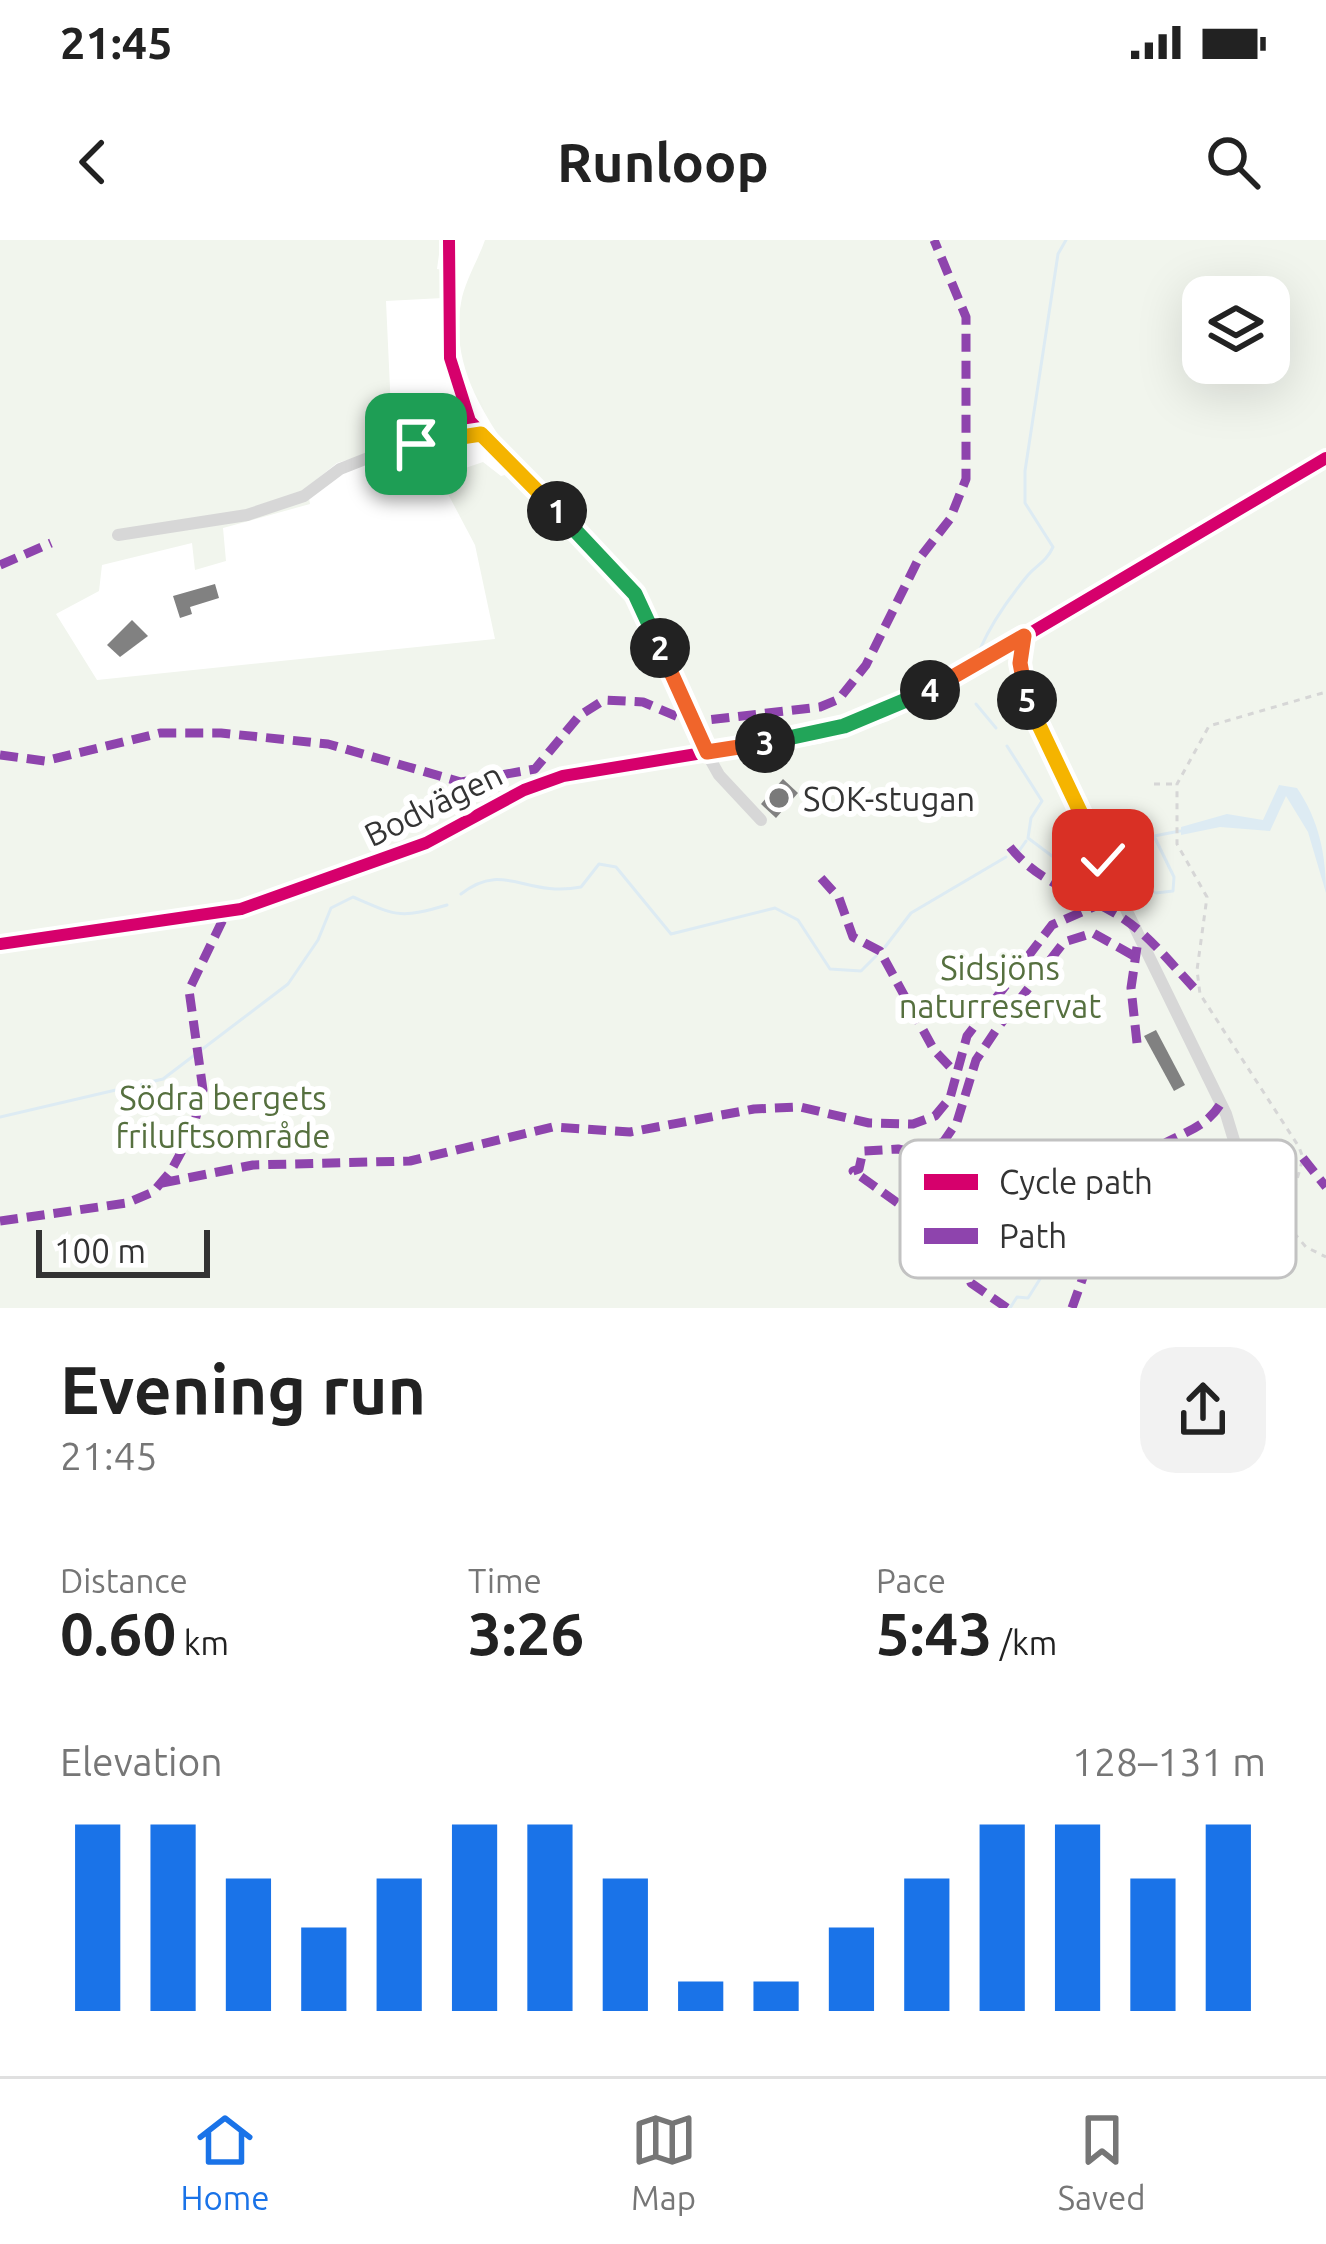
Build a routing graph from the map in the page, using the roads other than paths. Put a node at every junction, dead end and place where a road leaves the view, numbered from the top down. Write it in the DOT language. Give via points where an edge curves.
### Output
graph roads {
  1 [pos="448,240"];
  2 [pos="481,434"];
  3 [pos="1326,458"];
  4 [pos="118,535"];
  5 [pos="1024,636"];
  6 [pos="707,752"];
  7 [pos="761,820"];
  8 [pos="0,944"];
  9 [pos="1234,1140"];
  1 -- 2 [label="street" via="450,358"];
  2 -- 4 [label="street" via="373,456 304,496 247,514"];
  2 -- 6 [label="street" via="635,594"];
  3 -- 5 [label="street, Bodvägen"];
  5 -- 6 [label="street, Bodvägen" via="844,726"];
  5 -- 9 [label="street" via="1021,680 1031,715"];
  6 -- 7 [label="street"];
  6 -- 8 [label="street, Bodvägen" via="537,784 427,843 241,909"];
}
